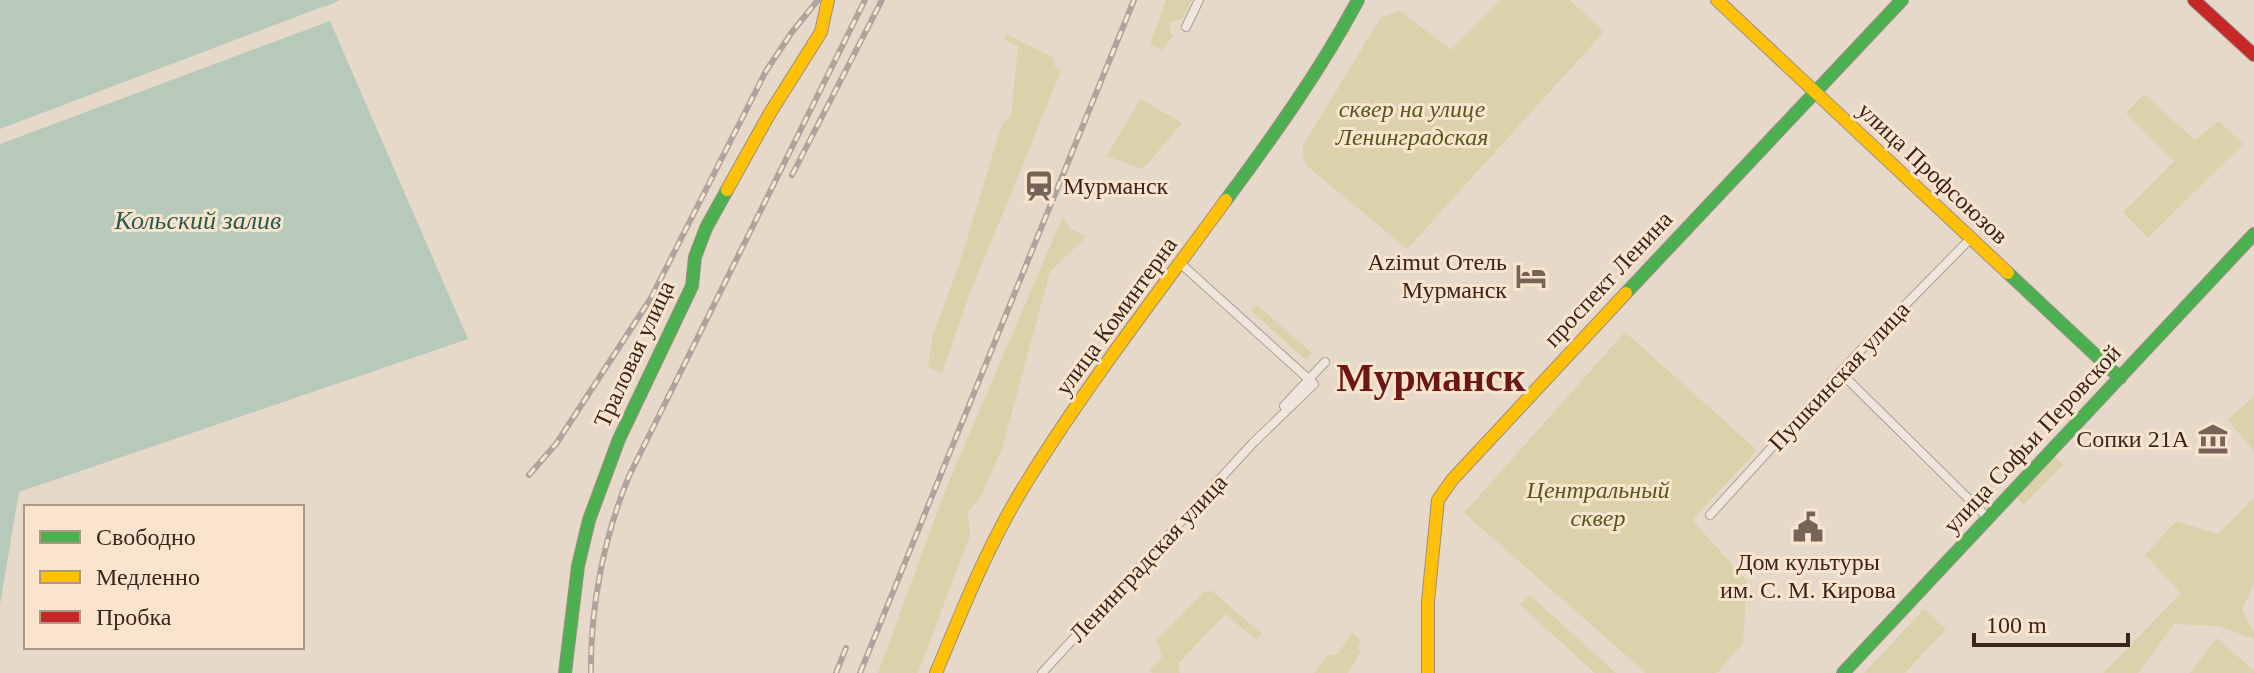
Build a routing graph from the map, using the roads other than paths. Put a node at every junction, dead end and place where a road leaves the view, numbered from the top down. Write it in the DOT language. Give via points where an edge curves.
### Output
graph roads {
  1 [pos="828,0"];
  2 [pos="1199,0"];
  3 [pos="1358,0"];
  4 [pos="1717,0"];
  5 [pos="1902,0"];
  6 [pos="2194,0"];
  7 [pos="1186,27"];
  8 [pos="2254,55"];
  9 [pos="1814,91"];
  10 [pos="2254,234"];
  11 [pos="1971,238"];
  12 [pos="1180,263"];
  13 [pos="1325,362"];
  14 [pos="1840,372"];
  15 [pos="2120,378"];
  16 [pos="1311,382"];
  17 [pos="1710,515"];
  18 [pos="1988,518"];
  19 [pos="565,673"];
  20 [pos="936,673"];
  21 [pos="1042,673"];
  22 [pos="1428,673"];
  23 [pos="1843,673"];
  1 -- 19 [label="street, Траловая улица" via="821,32 706,228 692,286 619,439 578,566"];
  2 -- 7 [label="street"];
  3 -- 12 [label="street, улица Коминтерна" via="1296,106"];
  4 -- 9 [label="street, улица Профсоюзов"];
  5 -- 9 [label="street, проспект Ленина"];
  6 -- 8 [label="street"];
  9 -- 11 [label="street, улица Профсоюзов"];
  9 -- 22 [label="street, проспект Ленина" via="1438,500 1428,601"];
  10 -- 15 [label="street, улица Софьи Перовской"];
  11 -- 14 [label="street, Пушкинская улица"];
  11 -- 15 [label="street, улица Профсоюзов"];
  12 -- 16 [label="street"];
  12 -- 20 [label="street, улица Коминтерна" via="1027,481 973,584"];
  13 -- 16 [label="street, Ленинградская улица"];
  14 -- 17 [label="street, Пушкинская улица"];
  14 -- 18 [label="street"];
  15 -- 18 [label="street, улица Софьи Перовской"];
  16 -- 21 [label="street, Ленинградская улица"];
  18 -- 23 [label="street, улица Софьи Перовской"];
}
